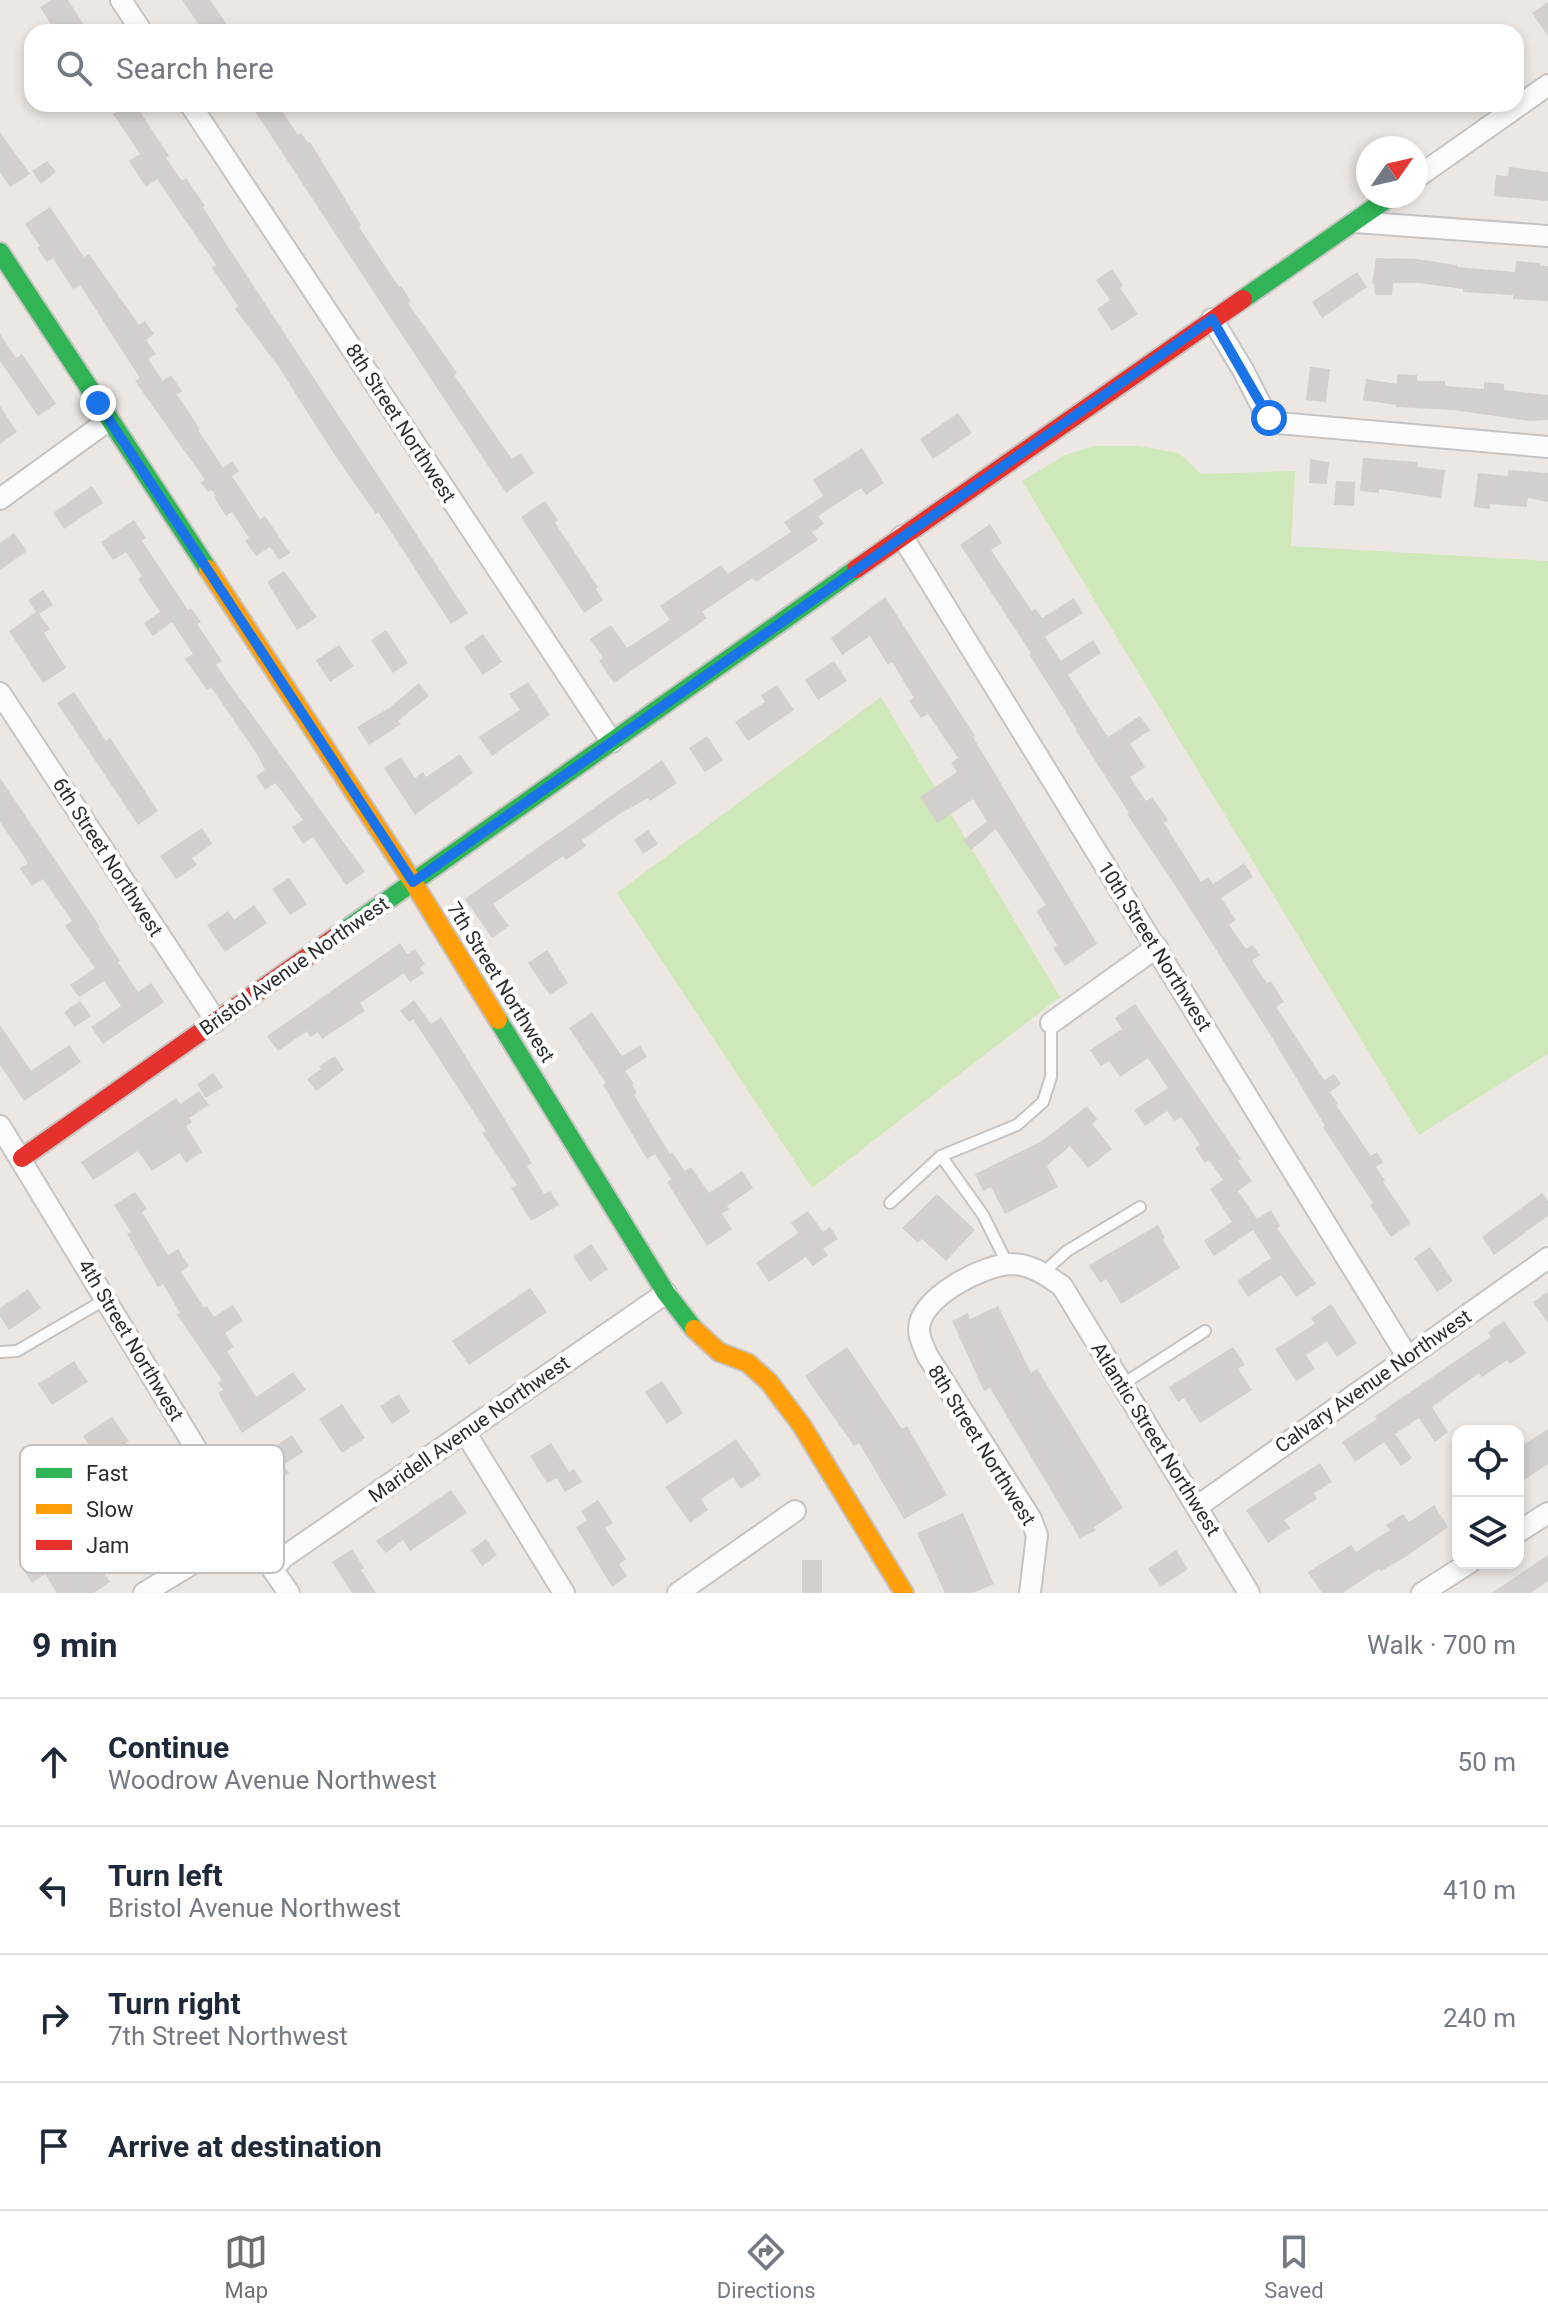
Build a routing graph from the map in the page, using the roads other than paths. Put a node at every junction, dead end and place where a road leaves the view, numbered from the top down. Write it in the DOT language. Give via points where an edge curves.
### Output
graph roads {
  1 [pos="121,0"];
  2 [pos="137,24"];
  3 [pos="1548,85"];
  4 [pos="1524,102"];
  5 [pos="195,112"];
  6 [pos="1510,112"];
  7 [pos="1428,170"];
  8 [pos="1374,208"];
  9 [pos="1355,222"];
  10 [pos="1548,236"];
  11 [pos="0,252"];
  12 [pos="1212,319"];
  13 [pos="109,420"];
  14 [pos="1548,447"];
  15 [pos="0,499"];
  16 [pos="902,536"];
  17 [pos="0,693"];
  18 [pos="612,742"];
  19 [pos="413,882"];
  20 [pos="1157,947"];
  21 [pos="216,1021"];
  22 [pos="1051,1023"];
  23 [pos="0,1126"];
  24 [pos="941,1156"];
  25 [pos="22,1158"];
  26 [pos="890,1203"];
  27 [pos="1140,1207"];
  28 [pos="1548,1258"];
  29 [pos="1008,1265"];
  30 [pos="1043,1273"];
  31 [pos="1062,1286"];
  32 [pos="666,1293"];
  33 [pos="106,1299"];
  34 [pos="1205,1331"];
  35 [pos="0,1352"];
  36 [pos="1407,1356"];
  37 [pos="1123,1384"];
  38 [pos="465,1432"];
  39 [pos="194,1445"];
  40 [pos="1198,1506"];
  41 [pos="795,1511"];
  42 [pos="1548,1513"];
  43 [pos="1524,1528"];
  44 [pos="284,1557"];
  45 [pos="1460,1569"];
  46 [pos="177,1573"];
  47 [pos="277,1573"];
  48 [pos="144,1593"];
  49 [pos="289,1593"];
  50 [pos="564,1593"];
  51 [pos="678,1593"];
  52 [pos="904,1593"];
  53 [pos="1030,1593"];
  54 [pos="1249,1593"];
  55 [pos="1422,1593"];
  1 -- 2 [label="street"];
  3 -- 4 [label="street"];
  5 -- 18 [label="street, 8th Street Northwest"];
  6 -- 7 [label="street"];
  8 -- 9 [label="street, Bristol Avenue Northwest"];
  9 -- 10 [label="street"];
  9 -- 12 [label="street, Bristol Avenue Northwest"];
  11 -- 13 [label="street, 7th Street Northwest"];
  12 -- 14 [label="street" via="1264,411 1278,423"];
  12 -- 16 [label="street, Bristol Avenue Northwest"];
  13 -- 15 [label="street"];
  13 -- 19 [label="street, 7th Street Northwest"];
  16 -- 18 [label="street, Bristol Avenue Northwest"];
  16 -- 20 [label="street, 10th Street Northwest"];
  17 -- 21 [label="street, 6th Street Northwest"];
  18 -- 19 [label="street, Bristol Avenue Northwest"];
  19 -- 21 [label="street, Bristol Avenue Northwest"];
  19 -- 32 [label="street, 7th Street Northwest"];
  20 -- 22 [label="street"];
  20 -- 36 [label="street, 10th Street Northwest"];
  21 -- 25 [label="street, Bristol Avenue Northwest"];
  22 -- 24 [label="lane" via="1051,1077 1043,1102 1017,1125"];
  23 -- 25 [label="street, 4th Street Northwest"];
  24 -- 26 [label="lane"];
  24 -- 29 [label="lane" via="983,1215"];
  25 -- 33 [label="street, 4th Street Northwest"];
  27 -- 30 [label="lane" via="1067,1251"];
  28 -- 36 [label="street, Calvary Avenue Northwest"];
  29 -- 30 [label="street, 8th Street Northwest"];
  29 -- 53 [label="street, 8th Street Northwest" via="985,1268 958,1283 923,1314 919,1331 927,1355 1034,1527"];
  30 -- 31 [label="street, 8th Street Northwest"];
  31 -- 37 [label="street, Atlantic Street Northwest"];
  32 -- 38 [label="street, Maridell Avenue Northwest"];
  32 -- 52 [label="street, 7th Street Northwest" via="719,1352 748,1363 769,1382 802,1426"];
  33 -- 35 [label="lane" via="17,1351"];
  33 -- 39 [label="street, 4th Street Northwest"];
  34 -- 37 [label="lane"];
  36 -- 40 [label="street, Calvary Avenue Northwest"];
  37 -- 40 [label="street, Atlantic Street Northwest"];
  38 -- 44 [label="street, Maridell Avenue Northwest"];
  38 -- 50 [label="street"];
  40 -- 54 [label="street, Atlantic Street Northwest"];
  41 -- 51 [label="street"];
  42 -- 43 [label="street"];
  45 -- 55 [label="street"];
  46 -- 48 [label="street"];
  47 -- 49 [label="street, 4th Street Northwest"];
}
